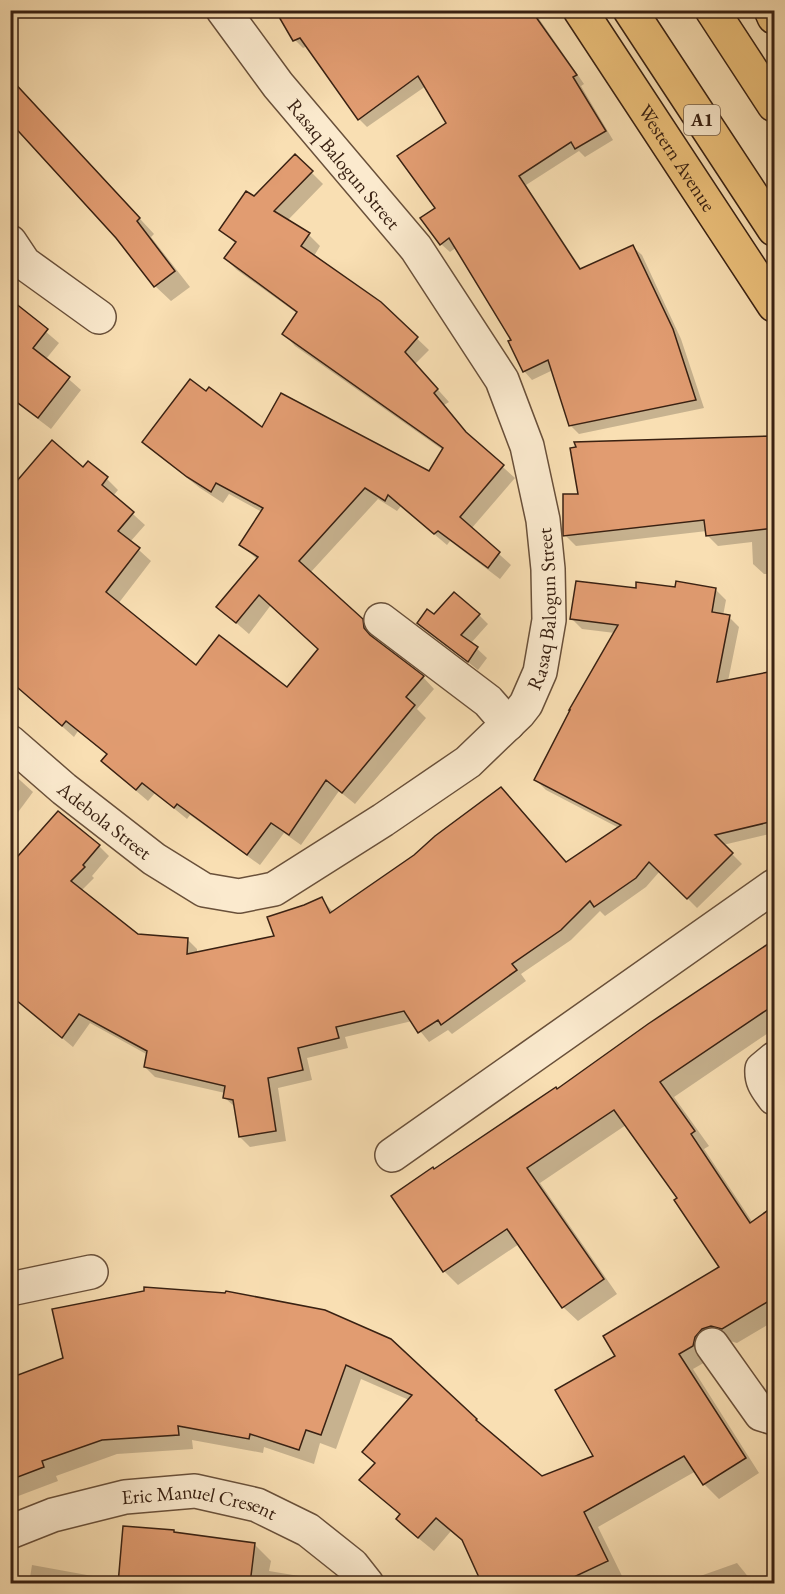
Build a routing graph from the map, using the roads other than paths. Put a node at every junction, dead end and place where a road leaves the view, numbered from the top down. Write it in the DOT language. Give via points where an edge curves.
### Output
graph roads {
  1 [pos="223,10"];
  2 [pos="580,10"];
  3 [pos="630,10"];
  4 [pos="712,10"];
  5 [pos="771,10"];
  6 [pos="774,16"];
  7 [pos="774,105"];
  8 [pos="774,229"];
  9 [pos="10,242"];
  10 [pos="774,305"];
  11 [pos="99,317"];
  12 [pos="381,620"];
  13 [pos="508,724"];
  14 [pos="10,742"];
  15 [pos="774,886"];
  16 [pos="204,890"];
  17 [pos="774,1059"];
  18 [pos="774,1098"];
  19 [pos="392,1155"];
  20 [pos="91,1272"];
  21 [pos="10,1288"];
  22 [pos="712,1345"];
  23 [pos="774,1418"];
  24 [pos="10,1532"];
  25 [pos="367,1584"];
  1 -- 13 [label="street, Rasaq Balogun Street" via="278,85 416,248 502,380 527,446 543,520 549,610 540,672 526,704"];
  2 -- 10 [label="main road, Western Avenue"];
  3 -- 8 [label="main road, A1"];
  4 -- 7 [label="main road"];
  5 -- 6 [label="main road"];
  9 -- 11 [label="street" via="24,263"];
  12 -- 13 [label="street" via="488,700"];
  13 -- 16 [label="street, Rasaq Balogun Street" via="468,762 274,889 239,896"];
  14 -- 16 [label="street, Adebola Street" via="63,789 154,859"];
  15 -- 19 [label="street"];
  17 -- 18 [label="street" via="762,1069 761,1076"];
  20 -- 21 [label="street"];
  22 -- 23 [label="street" via="761,1414"];
  24 -- 25 [label="street, Eric Manuel Cresent" via="53,1515 125,1497 195,1491 257,1505 308,1530 352,1565"];
}
